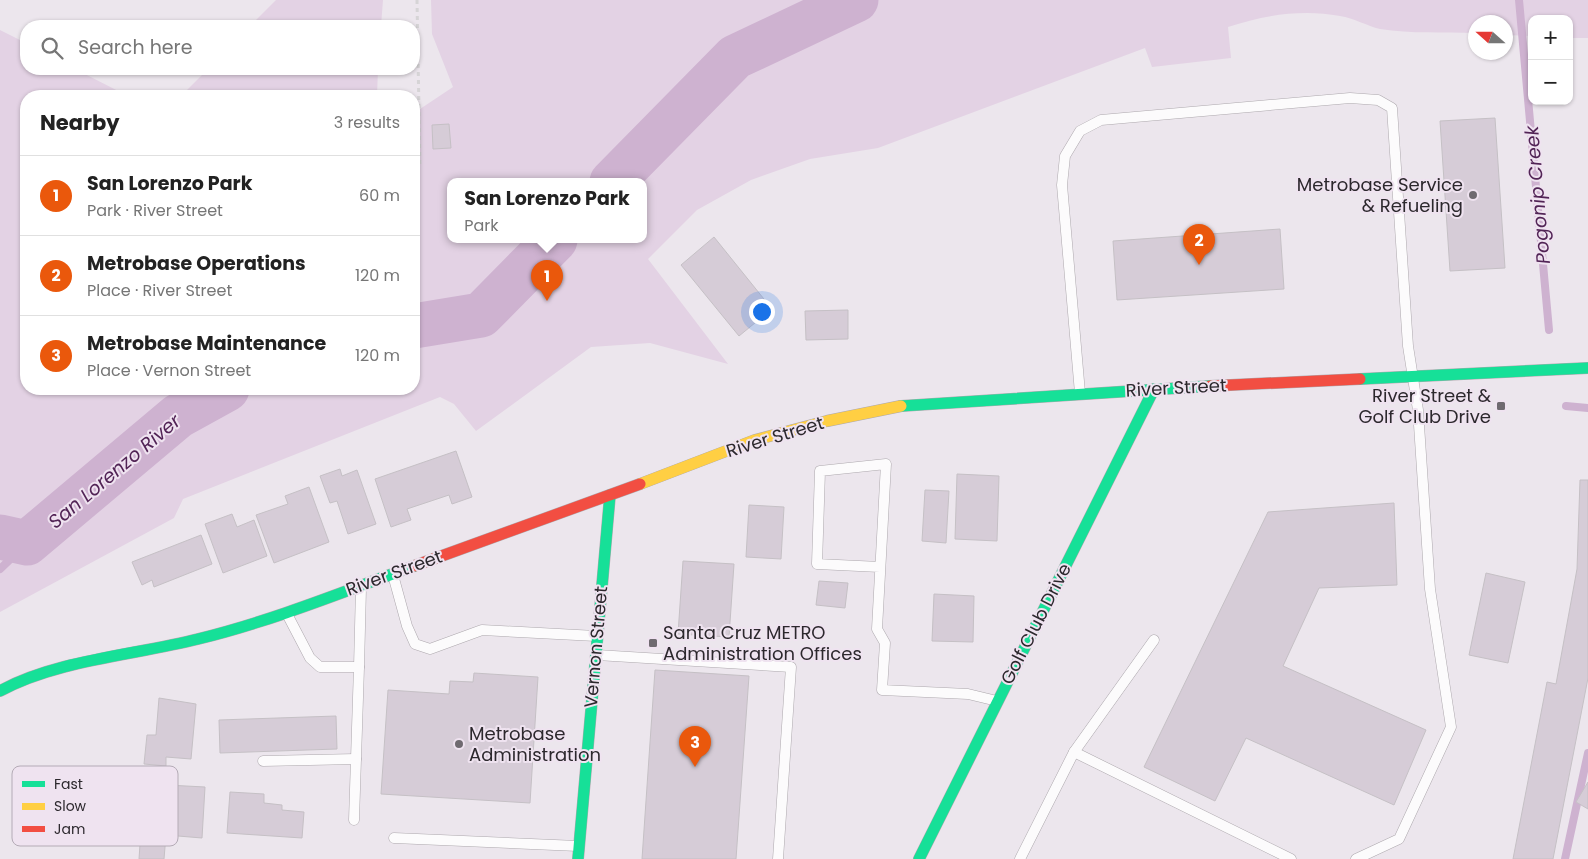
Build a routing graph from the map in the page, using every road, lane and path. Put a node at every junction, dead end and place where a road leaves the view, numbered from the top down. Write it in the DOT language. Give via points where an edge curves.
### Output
graph roads {
  1 [pos="417,0"];
  2 [pos="417,20"];
  3 [pos="418,75"];
  4 [pos="419,90"];
  5 [pos="1588,368"];
  6 [pos="1412,377"];
  7 [pos="1154,389"];
  8 [pos="1080,393"];
  9 [pos="610,496"];
  10 [pos="880,567"];
  11 [pos="393,574"];
  12 [pos="361,585"];
  13 [pos="286,613"];
  14 [pos="597,636"];
  15 [pos="1154,640"];
  16 [pos="595,655"];
  17 [pos="359,667"];
  18 [pos="0,691"];
  19 [pos="998,701"];
  20 [pos="1074,752"];
  21 [pos="356,759"];
  22 [pos="263,761"];
  23 [pos="354,820"];
  24 [pos="394,838"];
  25 [pos="580,846"];
  26 [pos="578,859"];
  27 [pos="778,859"];
  28 [pos="919,859"];
  29 [pos="1020,859"];
  30 [pos="1291,859"];
  31 [pos="1356,859"];
  1 -- 2 [label="path"];
  3 -- 4 [label="path"];
  5 -- 6 [label="main road, River Street"];
  6 -- 7 [label="main road, River Street"];
  6 -- 8 [label="lane" via="1392,108 1378,100 1350,98 1101,120 1080,131 1065,156 1062,185"];
  6 -- 31 [label="lane" via="1418,410 1430,589 1451,727 1399,839"];
  7 -- 8 [label="main road, River Street"];
  7 -- 19 [label="main road, Golf Club Drive"];
  8 -- 9 [label="main road, River Street" via="898,406 827,421 756,440"];
  9 -- 11 [label="main road, River Street"];
  9 -- 14 [label="main road, Vernon Street"];
  10 -- 10 [label="lane" via="886,464 820,471 817,564"];
  10 -- 19 [label="lane" via="877,629 885,643 882,690 968,694"];
  11 -- 12 [label="main road, River Street"];
  11 -- 14 [label="lane" via="415,644 430,649 482,630"];
  12 -- 13 [label="main road, River Street"];
  12 -- 17 [label="lane"];
  13 -- 17 [label="lane" via="310,658 320,667"];
  13 -- 18 [label="main road, River Street" via="199,639 44,672"];
  14 -- 16 [label="main road, Vernon Street"];
  15 -- 20 [label="lane"];
  16 -- 25 [label="main road, Vernon Street"];
  16 -- 27 [label="lane" via="791,667"];
  17 -- 21 [label="lane"];
  19 -- 28 [label="main road, Golf Club Drive"];
  20 -- 29 [label="lane"];
  20 -- 30 [label="lane"];
  21 -- 22 [label="lane"];
  21 -- 23 [label="lane"];
  24 -- 25 [label="lane"];
  25 -- 26 [label="main road, Vernon Street"];
}
